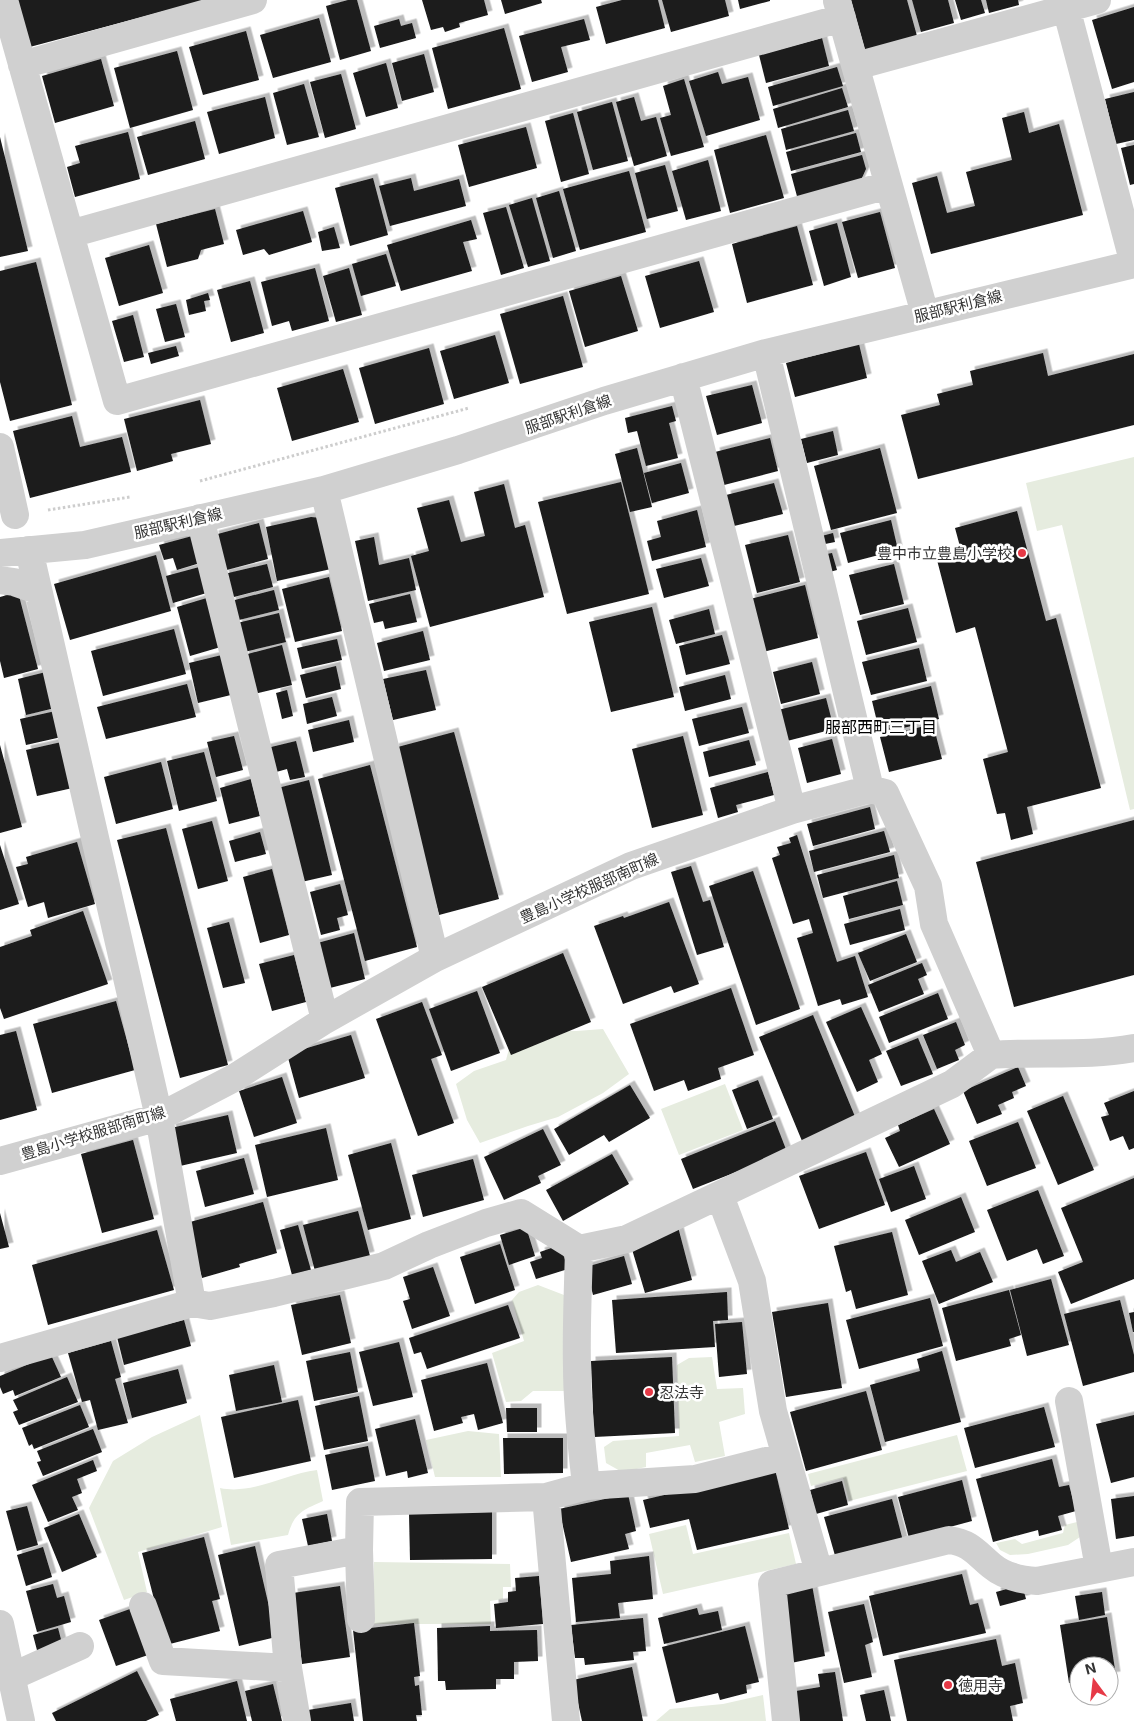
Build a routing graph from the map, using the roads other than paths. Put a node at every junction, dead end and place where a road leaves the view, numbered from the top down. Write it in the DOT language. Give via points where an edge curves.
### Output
graph roads {
  1 [pos="4,0"];
  2 [pos="253,0"];
  3 [pos="1097,0"];
  4 [pos="1065,4"];
  5 [pos="840,9"];
  6 [pos="22,65"];
  7 [pos="856,66"];
  8 [pos="888,185"];
  9 [pos="70,234"];
  10 [pos="1134,264"];
  11 [pos="925,314"];
  12 [pos="766,353"];
  13 [pos="683,377"];
  14 [pos="0,447"];
  15 [pos="324,490"];
  16 [pos="15,515"];
  17 [pos="200,518"];
  18 [pos="28,550"];
  19 [pos="0,553"];
  20 [pos="0,580"];
  21 [pos="37,590"];
  22 [pos="870,789"];
  23 [pos="792,810"];
  24 [pos="435,958"];
  25 [pos="324,1020"];
  26 [pos="1134,1048"];
  27 [pos="991,1056"];
  28 [pos="159,1117"];
  29 [pos="0,1161"];
  30 [pos="720,1196"];
  31 [pos="579,1249"];
  32 [pos="192,1303"];
  33 [pos="0,1358"];
  34 [pos="1068,1401"];
  35 [pos="786,1456"];
  36 [pos="586,1486"];
  37 [pos="546,1497"];
  38 [pos="359,1550"];
  39 [pos="1134,1562"];
  40 [pos="1099,1568"];
  41 [pos="819,1572"];
  42 [pos="143,1606"];
  43 [pos="361,1620"];
  44 [pos="0,1624"];
  45 [pos="80,1646"];
  46 [pos="288,1668"];
  47 [pos="11,1678"];
  48 [pos="20,1721"];
  49 [pos="297,1721"];
  50 [pos="566,1721"];
  51 [pos="786,1721"];
  1 -- 6 [label="street"];
  2 -- 6 [label="street"];
  3 -- 4 [label="street"];
  4 -- 7 [label="street"];
  4 -- 10 [label="street"];
  5 -- 7 [label="street"];
  5 -- 9 [label="street"];
  6 -- 9 [label="street"];
  7 -- 8 [label="street"];
  8 -- 9 [label="street" via="116,401"];
  8 -- 11 [label="street"];
  10 -- 11 [label="street, 服部駅利倉線"];
  11 -- 12 [label="street, 服部駅利倉線"];
  12 -- 13 [label="street, 服部駅利倉線"];
  12 -- 22 [label="street"];
  13 -- 15 [label="street, 服部駅利倉線"];
  13 -- 23 [label="street"];
  14 -- 16 [label="street"];
  15 -- 17 [label="street, 服部駅利倉線"];
  15 -- 24 [label="street"];
  17 -- 18 [label="street, 服部駅利倉線" via="85,545"];
  17 -- 25 [label="street"];
  18 -- 19 [label="street, 服部駅利倉線"];
  18 -- 21 [label="street"];
  20 -- 21 [label="street"];
  21 -- 28 [label="street"];
  22 -- 23 [label="street, 豊島小学校服部南町線"];
  22 -- 27 [label="street" via="885,793 928,886 934,924"];
  23 -- 24 [label="street, 豊島小学校服部南町線" via="631,866"];
  24 -- 25 [label="street, 豊島小学校服部南町線"];
  25 -- 28 [label="street, 豊島小学校服部南町線" via="234,1078"];
  26 -- 27 [label="street" via="1091,1053"];
  27 -- 30 [label="street" via="952,1084"];
  28 -- 29 [label="street, 豊島小学校服部南町線"];
  28 -- 32 [label="street"];
  30 -- 31 [label="street" via="627,1239"];
  30 -- 35 [label="street" via="752,1280 773,1411"];
  31 -- 32 [label="street" via="521,1213 429,1245 384,1266 210,1306"];
  31 -- 36 [label="street" via="577,1370"];
  32 -- 33 [label="street"];
  34 -- 40 [label="street"];
  35 -- 36 [label="street" via="695,1479"];
  35 -- 41 [label="street"];
  36 -- 37 [label="street"];
  37 -- 38 [label="street" via="360,1502"];
  37 -- 50 [label="street"];
  38 -- 43 [label="street"];
  38 -- 46 [label="street" via="279,1565"];
  39 -- 40 [label="street"];
  40 -- 41 [label="street" via="1025,1581 1002,1573 971,1547 949,1540"];
  41 -- 51 [label="street" via="772,1584"];
  42 -- 46 [label="street" via="163,1661"];
  44 -- 47 [label="street"];
  45 -- 47 [label="street"];
  46 -- 49 [label="street"];
  47 -- 48 [label="street"];
}
